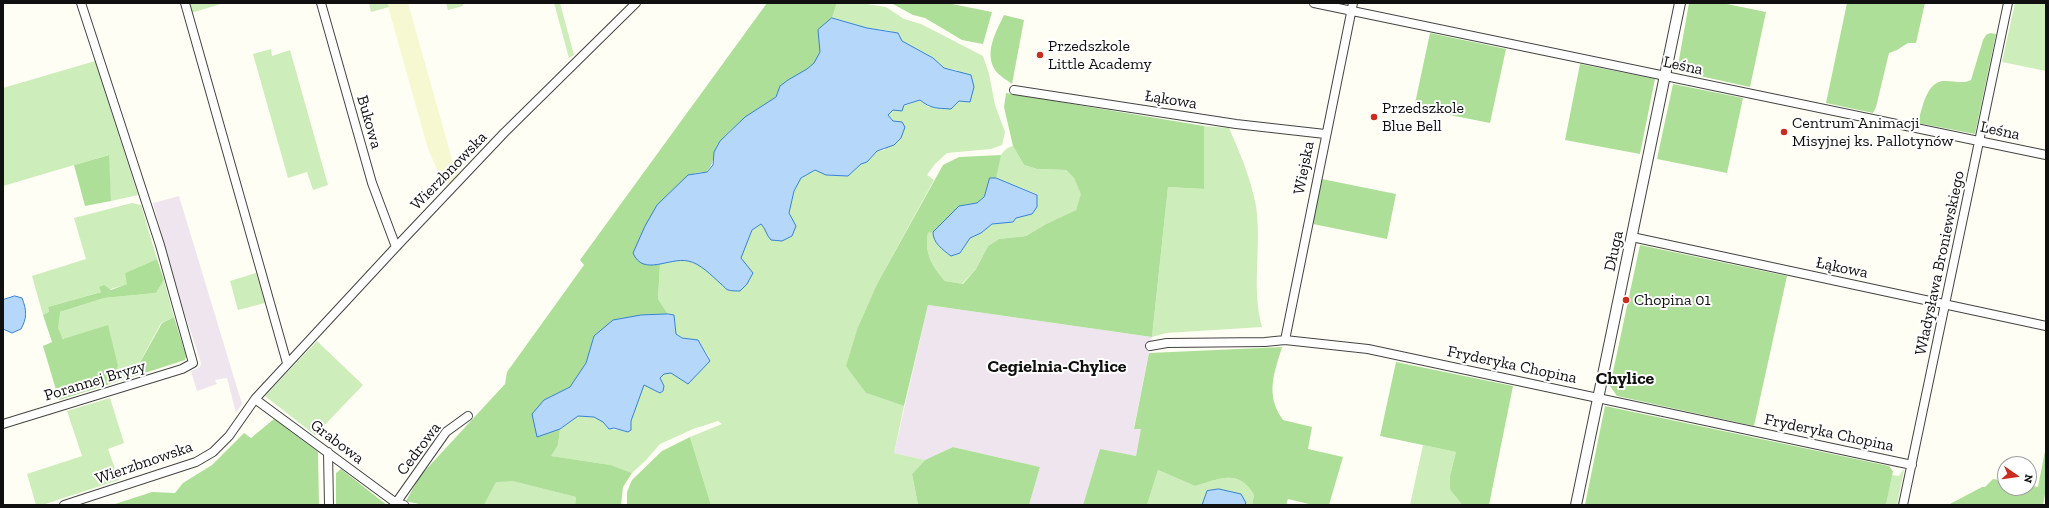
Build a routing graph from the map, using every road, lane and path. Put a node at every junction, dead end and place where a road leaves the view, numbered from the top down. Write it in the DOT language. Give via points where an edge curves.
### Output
graph roads {
  1 [pos="82,3"];
  2 [pos="185,3"];
  3 [pos="321,3"];
  4 [pos="636,3"];
  5 [pos="1314,3"];
  6 [pos="1680,3"];
  7 [pos="2008,3"];
  8 [pos="1352,7"];
  9 [pos="1665,77"];
  10 [pos="1014,90"];
  11 [pos="1325,134"];
  12 [pos="1980,140"];
  13 [pos="2046,155"];
  14 [pos="1632,237"];
  15 [pos="396,247"];
  16 [pos="1945,304"];
  17 [pos="2046,326"];
  18 [pos="1284,340"];
  19 [pos="1150,346"];
  20 [pos="288,363"];
  21 [pos="1598,398"];
  22 [pos="255,399"];
  23 [pos="468,416"];
  24 [pos="3,424"];
  25 [pos="328,452"];
  26 [pos="1912,465"];
  27 [pos="400,504"];
  28 [pos="64,505"];
  29 [pos="329,505"];
  30 [pos="1576,505"];
  31 [pos="1904,505"];
  1 -- 24 [label="street, Porannej Bryzy" via="160,245 193,362 182,369"];
  2 -- 20 [label="street"];
  3 -- 15 [label="street, Bukowa" via="372,183"];
  4 -- 15 [label="street, Wierzbnowska" via="504,133"];
  5 -- 8 [label="street, Leśna"];
  6 -- 9 [label="street, Długa"];
  7 -- 12 [label="street, Władysława Broniewskiego"];
  8 -- 9 [label="street, Leśna"];
  8 -- 11 [label="street, Wiejska"];
  9 -- 12 [label="street, Leśna"];
  9 -- 14 [label="street, Długa"];
  10 -- 11 [label="street, Łąkowa" via="1236,124"];
  11 -- 18 [label="street, Wiejska"];
  12 -- 13 [label="street, Leśna"];
  12 -- 16 [label="street, Władysława Broniewskiego"];
  14 -- 16 [label="street, Łąkowa"];
  14 -- 21 [label="street, Długa"];
  15 -- 20 [label="street, Wierzbnowska"];
  16 -- 17 [label="street, Łąkowa"];
  16 -- 26 [label="street, Władysława Broniewskiego"];
  18 -- 19 [label="street, Fryderyka Chopina" via="1167,343"];
  18 -- 21 [label="street, Fryderyka Chopina" via="1368,349"];
  20 -- 22 [label="street, Wierzbnowska"];
  21 -- 26 [label="street, Fryderyka Chopina"];
  21 -- 30 [label="street, Długa"];
  22 -- 25 [label="street, Grabowa"];
  22 -- 28 [label="street, Wierzbnowska" via="229,436 204,458"];
  23 -- 27 [label="street, Cedrowa" via="446,432"];
  25 -- 27 [label="street, Grabowa"];
  25 -- 29 [label="street"];
  26 -- 31 [label="street, Władysława Broniewskiego"];
}
